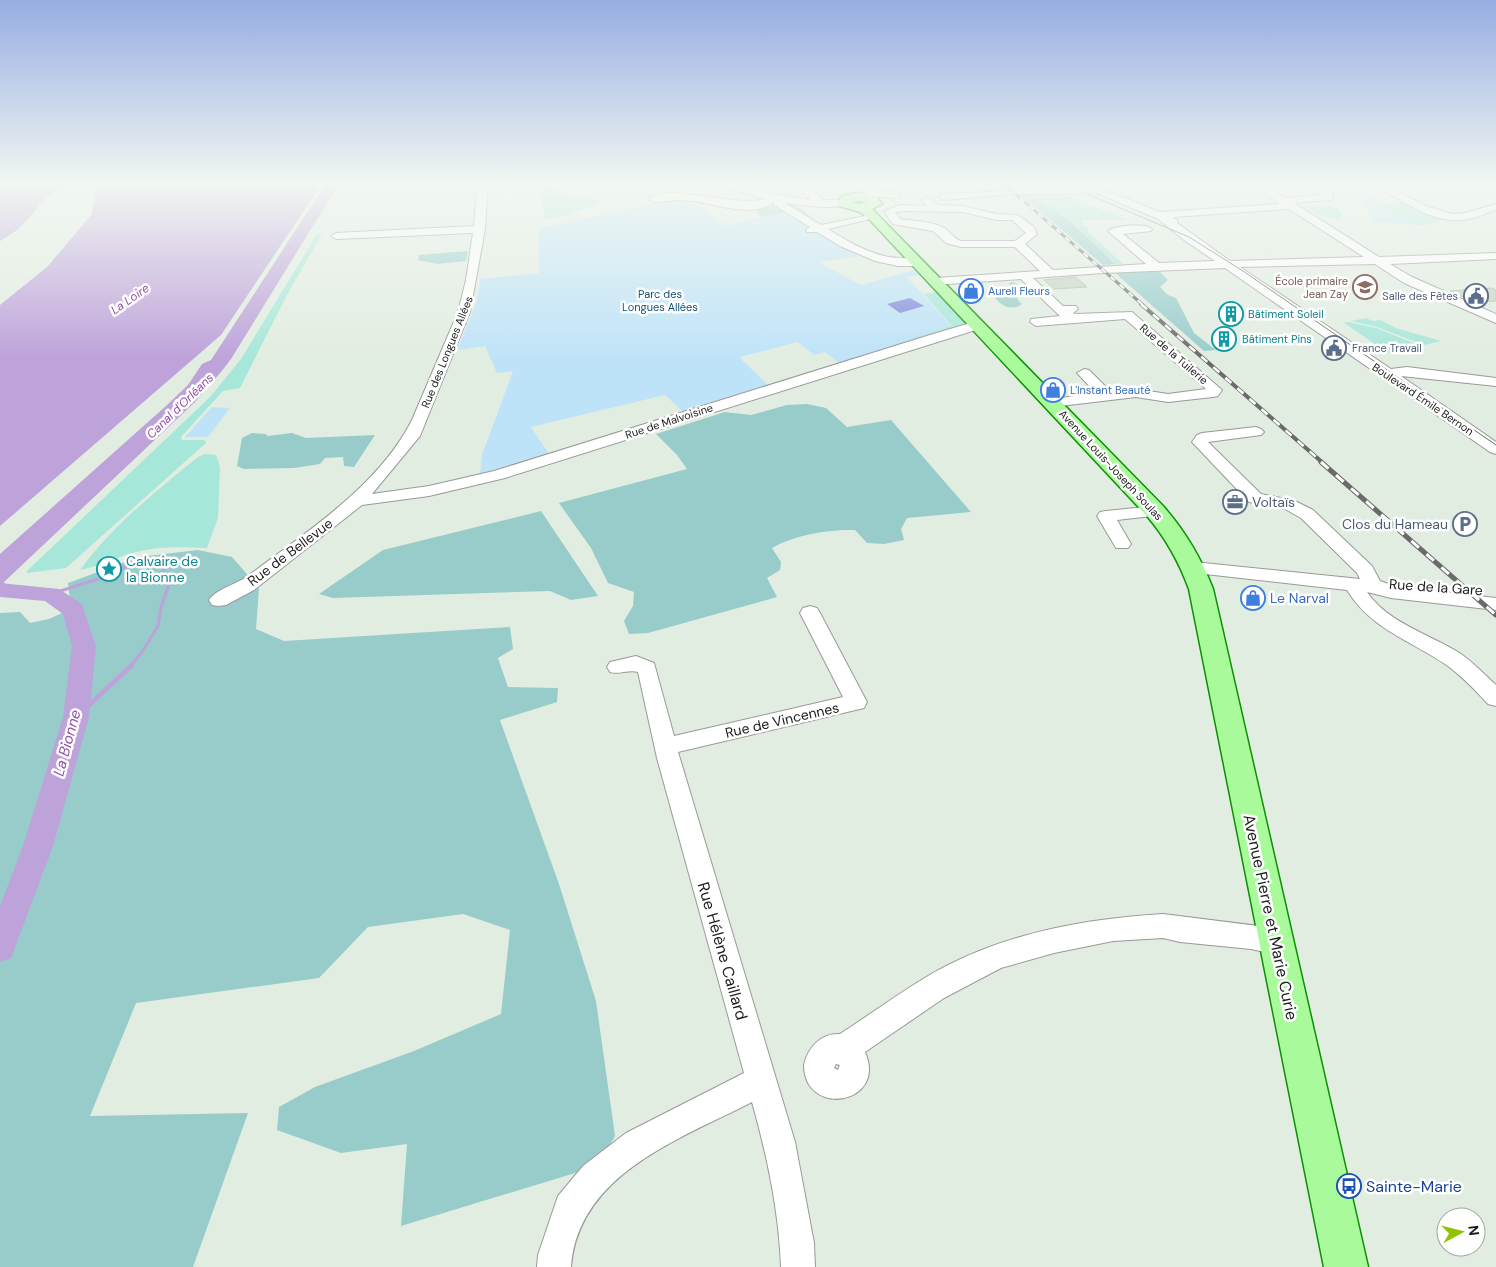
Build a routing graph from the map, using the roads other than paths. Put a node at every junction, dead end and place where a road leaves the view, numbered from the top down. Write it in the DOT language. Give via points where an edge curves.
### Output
graph roads {
  1 [pos="479,241"];
  2 [pos="840,241"];
  3 [pos="898,241"];
  4 [pos="952,241"];
  5 [pos="1022,241"];
  6 [pos="1125,241"];
  7 [pos="1193,241"];
  8 [pos="1345,241"];
  9 [pos="1018,244"];
  10 [pos="1496,256"];
  11 [pos="1378,262"];
  12 [pos="918,263"];
  13 [pos="1233,264"];
  14 [pos="1156,267"];
  15 [pos="1049,273"];
  16 [pos="1023,275"];
  17 [pos="936,282"];
  18 [pos="1108,305"];
  19 [pos="1066,314"];
  20 [pos="1496,319"];
  21 [pos="1036,322"];
  22 [pos="977,325"];
  23 [pos="1084,373"];
  24 [pos="1386,374"];
  25 [pos="1496,382"];
  26 [pos="1107,396"];
  27 [pos="1052,403"];
  28 [pos="1256,432"];
  29 [pos="1496,449"];
  30 [pos="358,500"];
  31 [pos="1155,512"];
  32 [pos="1122,544"];
  33 [pos="1194,568"];
  34 [pos="1354,586"];
  35 [pos="1376,587"];
  36 [pos="1496,591"];
  37 [pos="219,600"];
  38 [pos="1496,604"];
  39 [pos="810,612"];
  40 [pos="617,667"];
  41 [pos="1496,698"];
  42 [pos="667,746"];
  43 [pos="1276,941"];
  44 [pos="843,1050"];
  45 [pos="761,1080"];
  46 [pos="554,1267"];
  47 [pos="798,1267"];
  48 [pos="1346,1267"];
  1 -- 30 [label="street, Rue des Longues Allées" via="476,268 464,312 420,420 412,436"];
  2 -- 12 [label="street" via="862,253 904,264"];
  3 -- 12 [label="main road, Avenue Louis-Joseph Soulas"];
  4 -- 9 [label="street"];
  5 -- 9 [label="street"];
  6 -- 14 [label="street"];
  7 -- 13 [label="street, Boulevard Émile Bernon"];
  8 -- 11 [label="street"];
  9 -- 15 [label="street"];
  10 -- 11 [label="street"];
  11 -- 13 [label="street"];
  11 -- 20 [label="street" via="1422,287"];
  12 -- 17 [label="main road, Avenue Louis-Joseph Soulas"];
  13 -- 14 [label="street"];
  13 -- 24 [label="street, Boulevard Émile Bernon"];
  14 -- 15 [label="street"];
  15 -- 16 [label="street"];
  16 -- 17 [label="street"];
  16 -- 19 [label="street"];
  17 -- 22 [label="main road, Avenue Louis-Joseph Soulas"];
  18 -- 19 [label="street"];
  19 -- 21 [label="street"];
  19 -- 26 [label="street, Rue de la Tuilerie" via="1128,315 1215,390 1213,393 1168,398 1136,393"];
  22 -- 27 [label="main road, Avenue Louis-Joseph Soulas"];
  22 -- 30 [label="street, Rue de Malvoisine" via="520,468 423,492"];
  23 -- 26 [label="street"];
  24 -- 25 [label="street" via="1407,372"];
  24 -- 29 [label="street, Boulevard Émile Bernon"];
  26 -- 27 [label="street, Rue de la Tuilerie"];
  27 -- 31 [label="main road, Avenue Louis-Joseph Soulas"];
  28 -- 35 [label="street" via="1208,436 1200,442 1255,498 1289,505 1308,514 1365,570"];
  30 -- 37 [label="street, Rue de Bellevue" via="247,586"];
  31 -- 32 [label="street" via="1106,516"];
  31 -- 33 [label="main road, Avenue Louis-Joseph Soulas" via="1180,541"];
  33 -- 34 [label="street, Rue de la Gare"];
  33 -- 43 [label="main road, Avenue Pierre et Marie Curie"];
  34 -- 35 [label="street, Rue de la Gare"];
  34 -- 41 [label="street" via="1373,613 1453,660"];
  35 -- 36 [label="street, Rue de la Gare" via="1385,582"];
  35 -- 38 [label="street, Rue de la Gare" via="1391,592"];
  39 -- 42 [label="street, Rue de Vincennes" via="856,702"];
  40 -- 42 [label="street, Rue Hélène Caillard" via="636,663 647,668"];
  42 -- 45 [label="street, Rue Hélène Caillard" via="670,766"];
  43 -- 44 [label="street" via="1163,926 1112,929 1054,940 996,957 934,988"];
  43 -- 48 [label="main road, Avenue Pierre et Marie Curie"];
  45 -- 46 [label="street" via="637,1144 594,1177 570,1208"];
  45 -- 47 [label="street, Rue Hélène Caillard" via="779,1142 797,1243"];
}
